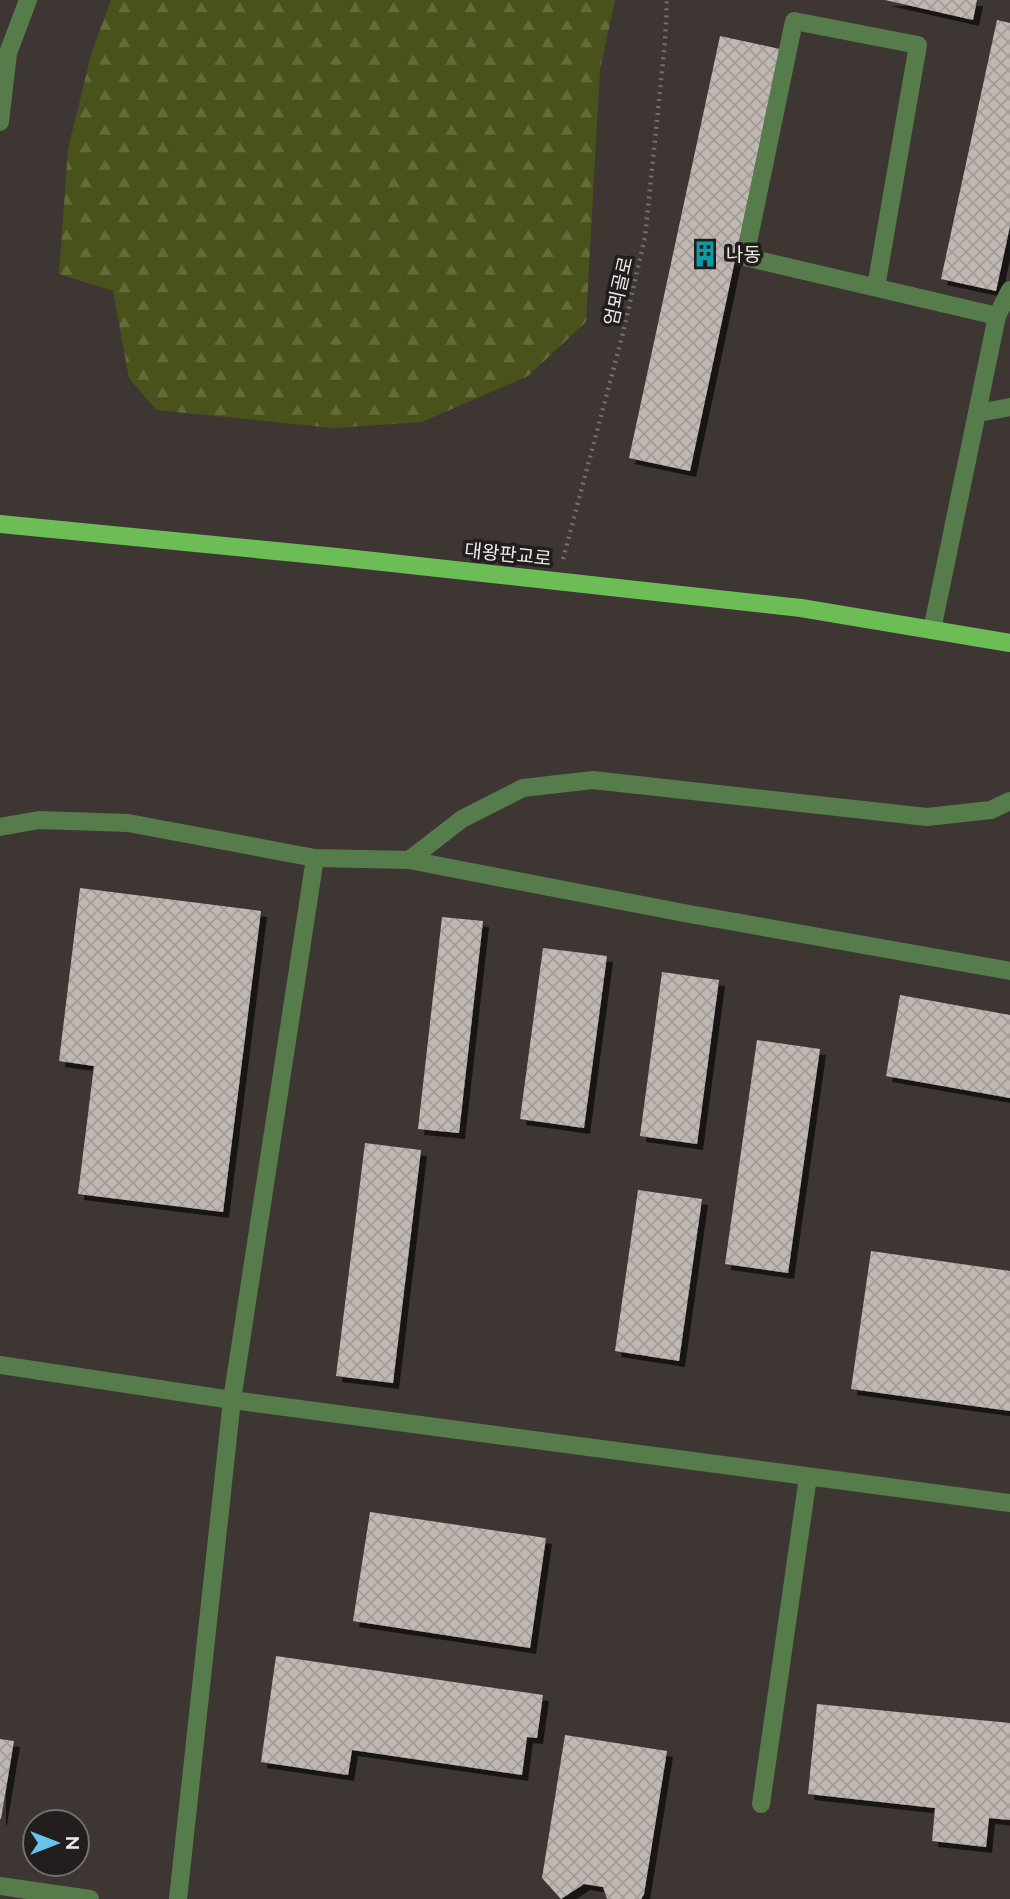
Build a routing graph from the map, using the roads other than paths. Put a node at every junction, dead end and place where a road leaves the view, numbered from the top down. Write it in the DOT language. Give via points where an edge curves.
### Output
graph roads {
  1 [pos="28,0"];
  2 [pos="0,122"];
  3 [pos="876,288"];
  4 [pos="1010,290"];
  5 [pos="998,316"];
  6 [pos="1010,407"];
  7 [pos="978,413"];
  8 [pos="0,524"];
  9 [pos="932,630"];
  10 [pos="1010,643"];
  11 [pos="1010,801"];
  12 [pos="0,827"];
  13 [pos="314,858"];
  14 [pos="410,860"];
  15 [pos="1010,971"];
  16 [pos="0,1365"];
  17 [pos="232,1400"];
  18 [pos="808,1478"];
  19 [pos="1010,1503"];
  20 [pos="761,1804"];
  21 [pos="0,1886"];
  22 [pos="90,1899"];
  23 [pos="178,1899"];
  1 -- 2 [label="street" via="8,53"];
  3 -- 3 [label="street" via="745,257 794,21 918,46"];
  3 -- 5 [label="street"];
  4 -- 5 [label="street"];
  5 -- 7 [label="street"];
  6 -- 7 [label="street"];
  7 -- 9 [label="street"];
  8 -- 9 [label="main road, 대왕판교로" via="557,580 801,608"];
  9 -- 10 [label="main road, 대왕판교로"];
  11 -- 14 [label="street" via="991,810 927,817 593,779 523,788 462,819"];
  12 -- 13 [label="street" via="38,820 128,822"];
  13 -- 14 [label="street"];
  13 -- 17 [label="street"];
  14 -- 15 [label="street"];
  16 -- 17 [label="street"];
  17 -- 18 [label="street"];
  17 -- 23 [label="street"];
  18 -- 19 [label="street"];
  18 -- 20 [label="street"];
  21 -- 22 [label="street"];
}
